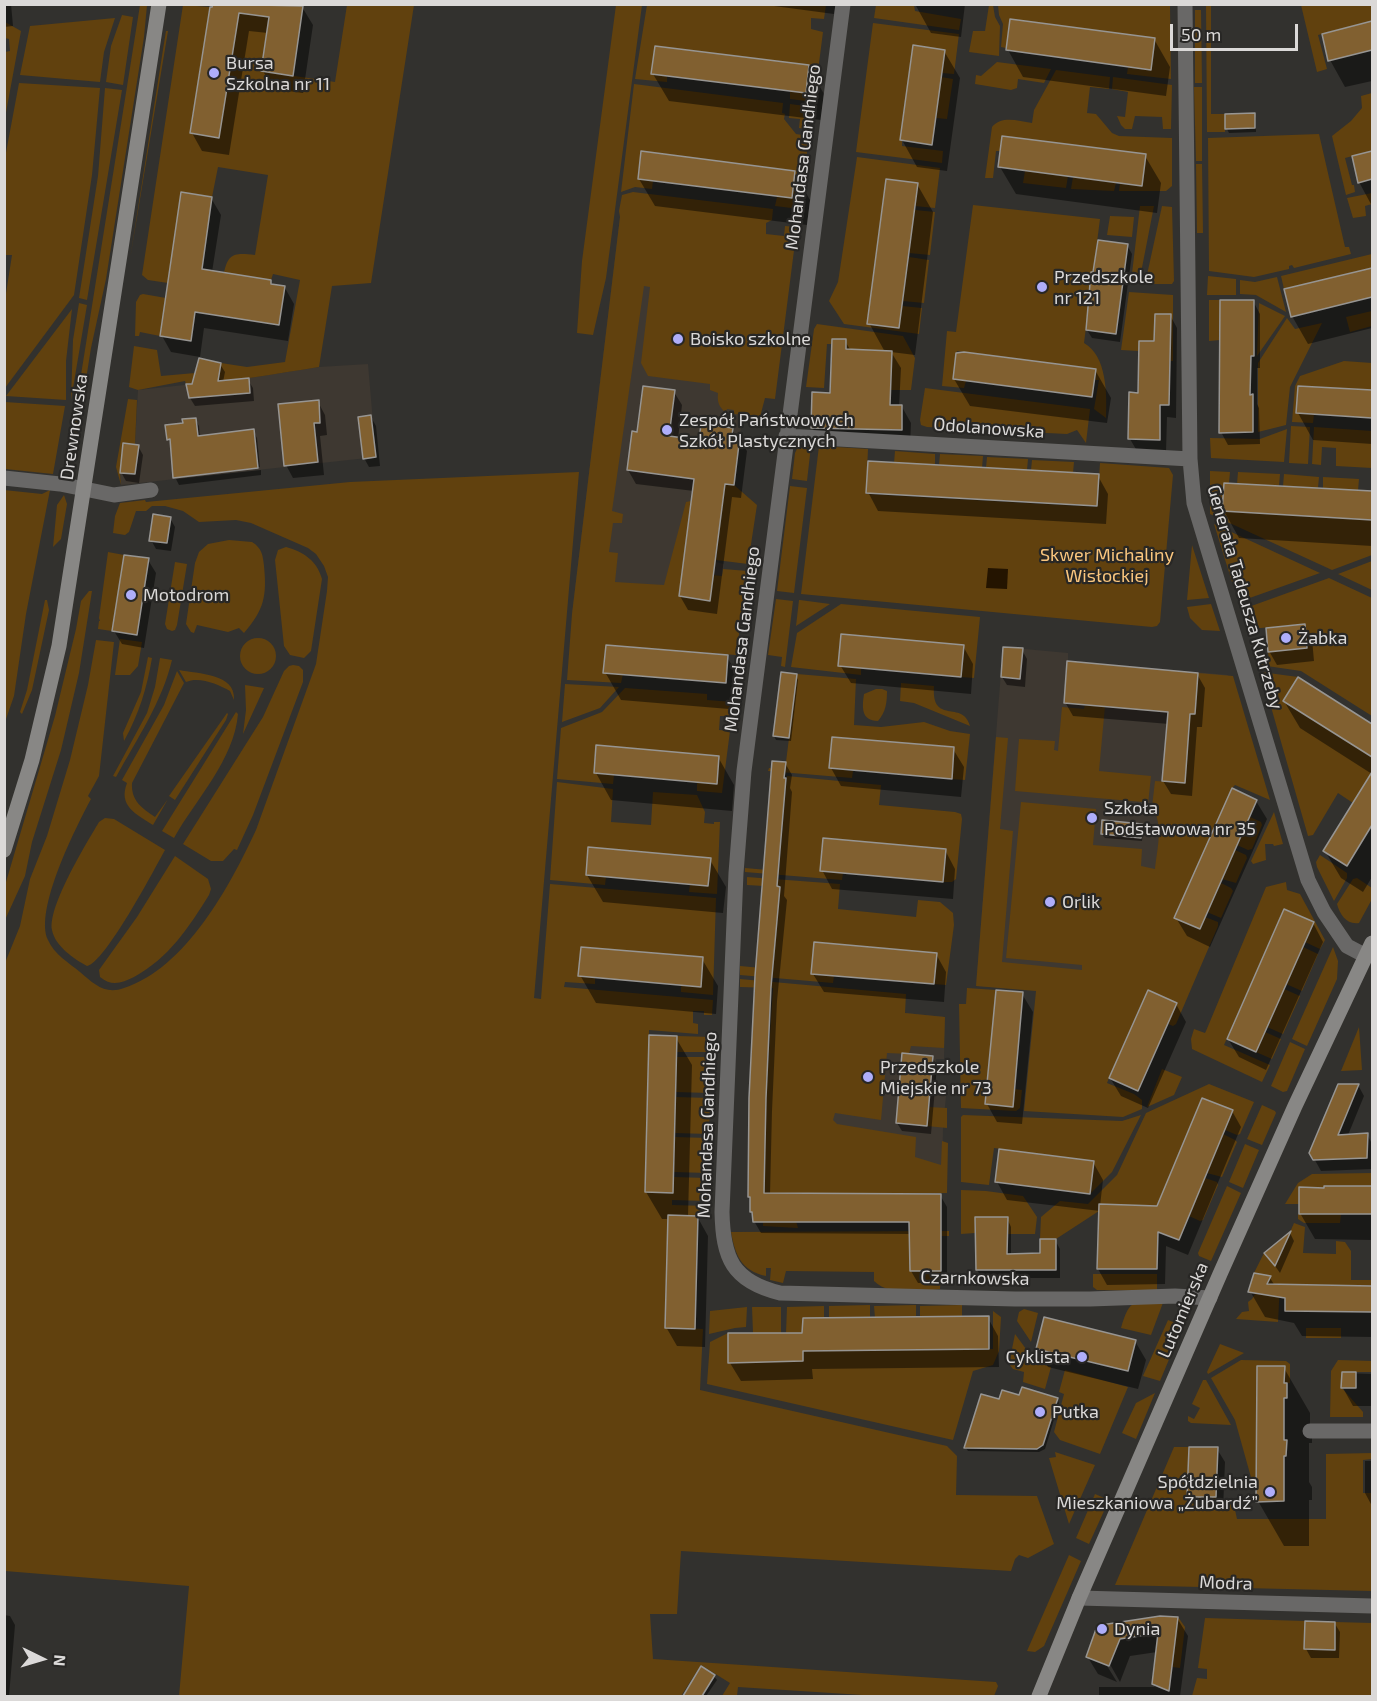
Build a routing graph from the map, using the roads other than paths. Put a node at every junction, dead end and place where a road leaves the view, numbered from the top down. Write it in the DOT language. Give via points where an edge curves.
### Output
graph roads {
  1 [pos="159,4"];
  2 [pos="843,4"];
  3 [pos="1185,4"];
  4 [pos="786,436"];
  5 [pos="1190,459"];
  6 [pos="4,478"];
  7 [pos="84,490"];
  8 [pos="151,490"];
  9 [pos="4,850"];
  10 [pos="1369,950"];
  11 [pos="742,1277"];
  12 [pos="1210,1298"];
  13 [pos="1310,1431"];
  14 [pos="1372,1431"];
  15 [pos="1079,1598"];
  16 [pos="1372,1606"];
  17 [pos="1039,1696"];
  1 -- 7 [label="main road, Drewnowska"];
  2 -- 4 [label="street, Mohandasa Gandhiego"];
  3 -- 5 [label="street, Generała Tadeusza Kutrzeby"];
  4 -- 5 [label="street, Odolanowska"];
  4 -- 11 [label="street, Mohandasa Gandhiego" via="744,771 736,873 722,1231 732,1266"];
  5 -- 10 [label="street, Generała Tadeusza Kutrzeby" via="1194,503 1304,868 1324,912 1347,946"];
  6 -- 7 [label="street"];
  7 -- 8 [label="street" via="114,495"];
  7 -- 9 [label="main road, Drewnowska" via="51,686"];
  10 -- 12 [label="main road, Lutomierska"];
  11 -- 12 [label="street, Czarnkowska" via="768,1290 795,1294"];
  12 -- 15 [label="main road, Lutomierska"];
  13 -- 14 [label="street"];
  15 -- 16 [label="street, Modra"];
  15 -- 17 [label="main road, Lutomierska"];
}
